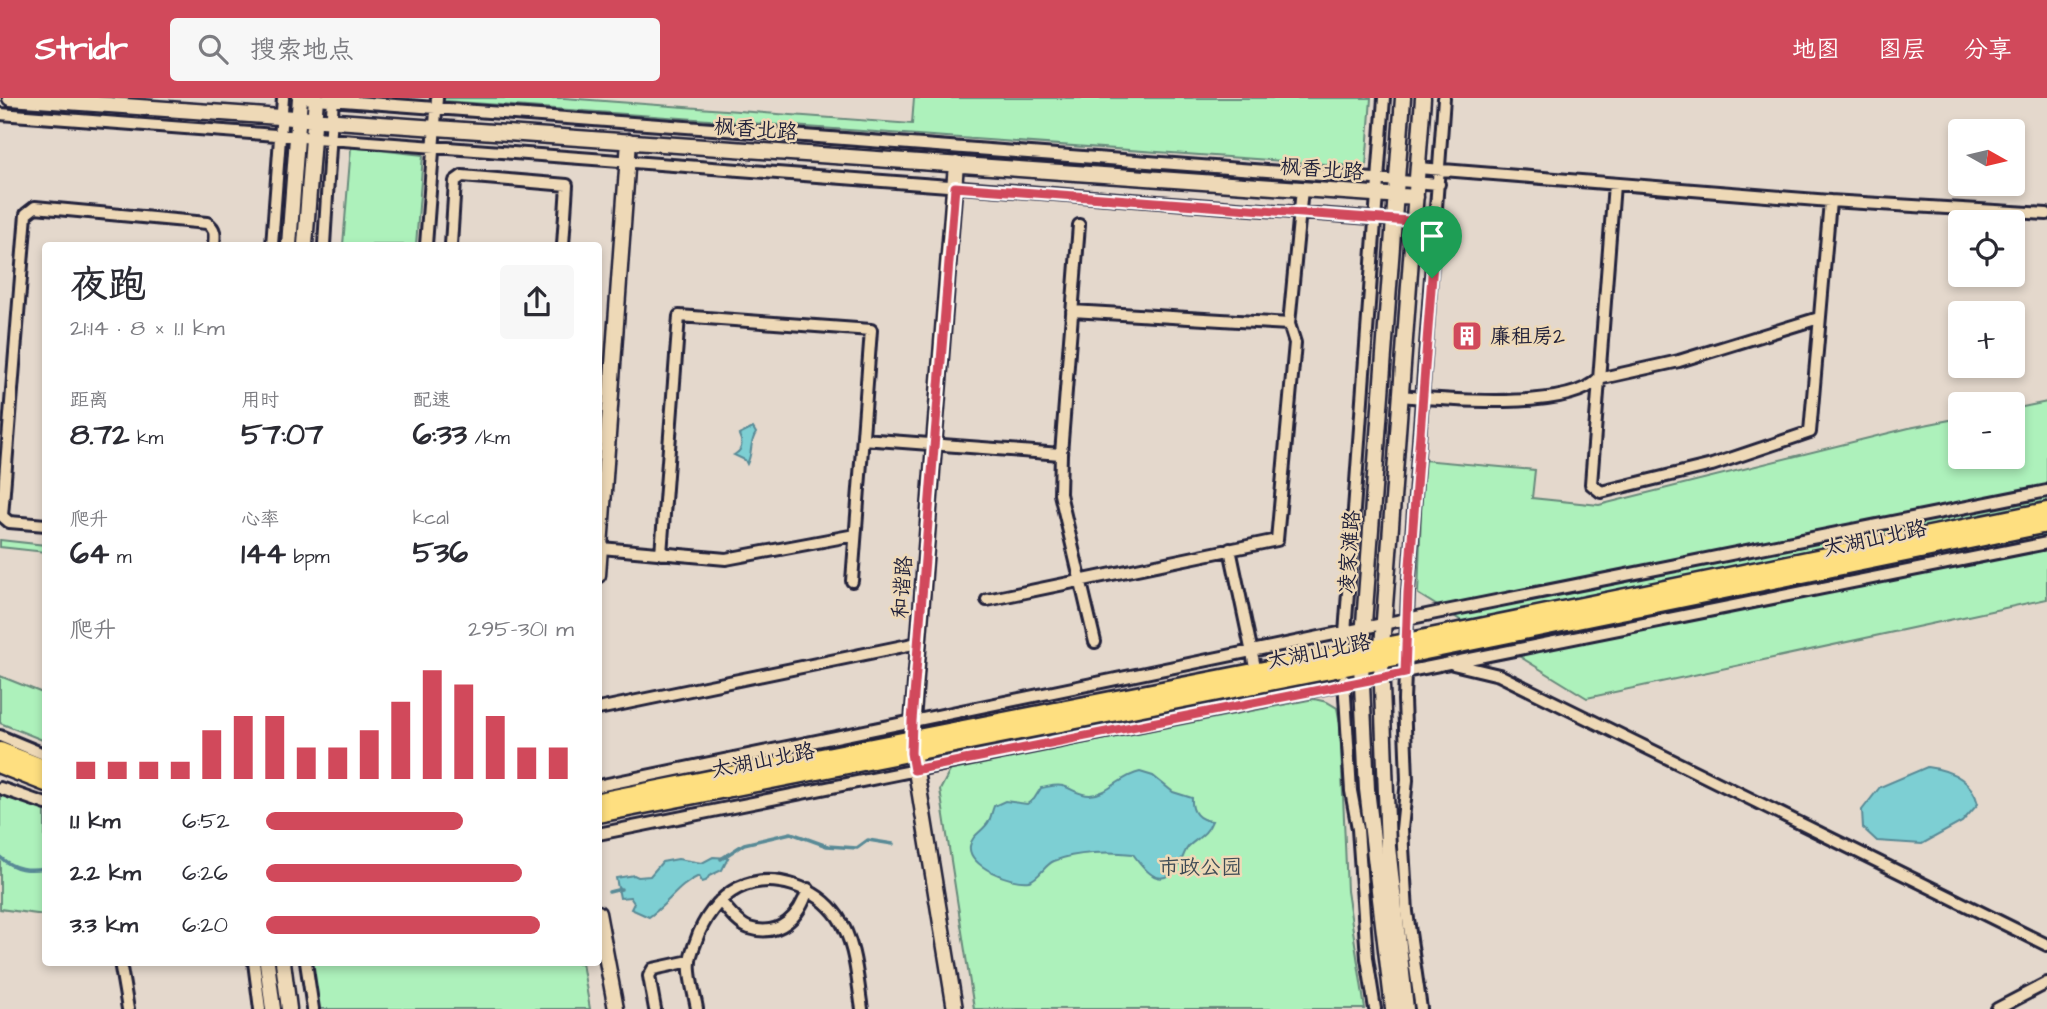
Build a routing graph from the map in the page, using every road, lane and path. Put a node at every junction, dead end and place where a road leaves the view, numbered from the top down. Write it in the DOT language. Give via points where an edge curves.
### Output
graph roads {
  1 [pos="10,98"];
  2 [pos="283,98"];
  3 [pos="309,98"];
  4 [pos="1384,98"];
  5 [pos="1403,98"];
  6 [pos="1423,98"];
  7 [pos="1444,98"];
  8 [pos="333,99"];
  9 [pos="437,103"];
  10 [pos="0,114"];
  11 [pos="282,117"];
  12 [pos="299,118"];
  13 [pos="314,119"];
  14 [pos="331,120"];
  15 [pos="435,127"];
  16 [pos="280,136"];
  17 [pos="297,137"];
  18 [pos="313,138"];
  19 [pos="330,139"];
  20 [pos="629,141"];
  21 [pos="434,147"];
  22 [pos="628,162"];
  23 [pos="956,164"];
  24 [pos="1440,170"];
  25 [pos="1417,182"];
  26 [pos="1439,184"];
  27 [pos="1614,184"];
  28 [pos="955,187"];
  29 [pos="1379,187"];
  30 [pos="1396,188"];
  31 [pos="1302,189"];
  32 [pos="1830,201"];
  33 [pos="1300,212"];
  34 [pos="2047,214"];
  35 [pos="1376,218"];
  36 [pos="1394,220"];
  37 [pos="1414,221"];
  38 [pos="1436,223"];
  39 [pos="1079,225"];
  40 [pos="214,242"];
  41 [pos="272,242"];
  42 [pos="289,242"];
  43 [pos="305,242"];
  44 [pos="324,242"];
  45 [pos="426,242"];
  46 [pos="451,242"];
  47 [pos="563,242"];
  48 [pos="1072,311"];
  49 [pos="1819,318"];
  50 [pos="1289,324"];
  51 [pos="1598,379"];
  52 [pos="6,394"];
  53 [pos="1401,396"];
  54 [pos="1423,397"];
  55 [pos="863,439"];
  56 [pos="933,444"];
  57 [pos="1061,454"];
  58 [pos="2047,491"];
  59 [pos="2047,510"];
  60 [pos="2047,524"];
  61 [pos="42,525"];
  62 [pos="602,534"];
  63 [pos="855,535"];
  64 [pos="2047,543"];
  65 [pos="602,548"];
  66 [pos="1230,549"];
  67 [pos="661,554"];
  68 [pos="1081,580"];
  69 [pos="852,581"];
  70 [pos="987,600"];
  71 [pos="1407,619"];
  72 [pos="1384,624"];
  73 [pos="1364,628"];
  74 [pos="1345,632"];
  75 [pos="1095,642"];
  76 [pos="918,643"];
  77 [pos="1406,649"];
  78 [pos="1251,651"];
  79 [pos="1362,658"];
  80 [pos="1343,661"];
  81 [pos="1381,661"];
  82 [pos="1451,663"];
  83 [pos="1256,672"];
  84 [pos="1405,673"];
  85 [pos="1362,681"];
  86 [pos="1345,685"];
  87 [pos="602,708"];
  88 [pos="912,721"];
  89 [pos="0,736"];
  90 [pos="911,746"];
  91 [pos="0,751"];
  92 [pos="42,753"];
  93 [pos="0,765"];
  94 [pos="42,767"];
  95 [pos="914,770"];
  96 [pos="42,781"];
  97 [pos="602,785"];
  98 [pos="0,788"];
  99 [pos="602,800"];
  100 [pos="42,803"];
  101 [pos="602,813"];
  102 [pos="602,833"];
  103 [pos="808,889"];
  104 [pos="720,901"];
  105 [pos="602,935"];
  106 [pos="2047,945"];
  107 [pos="690,961"];
  108 [pos="121,966"];
  109 [pos="255,966"];
  110 [pos="268,966"];
  111 [pos="284,966"];
  112 [pos="307,966"];
  113 [pos="2047,984"];
  114 [pos="128,1009"];
  115 [pos="260,1009"];
  116 [pos="273,1009"];
  117 [pos="289,1009"];
  118 [pos="313,1009"];
  119 [pos="616,1009"];
  120 [pos="655,1009"];
  121 [pos="697,1009"];
  122 [pos="862,1009"];
  123 [pos="955,1009"];
  124 [pos="1376,1009"];
  125 [pos="1393,1009"];
  126 [pos="1406,1009"];
  127 [pos="1421,1009"];
  128 [pos="1997,1009"];
  1 -- 11 [label="main road, 枫香北路"];
  2 -- 11 [label="street"];
  3 -- 8 [label="street"];
  3 -- 12 [label="main road"];
  3 -- 13 [label="main road"];
  4 -- 29 [label="street"];
  5 -- 30 [label="main road, 凌家滩路"];
  6 -- 25 [label="main road, 凌家滩路"];
  7 -- 24 [label="street"];
  8 -- 9 [label="street"];
  8 -- 14 [label="street"];
  9 -- 15 [label="street"];
  9 -- 29 [label="street"];
  10 -- 16 [label="street"];
  11 -- 12 [label="main road, 枫香北路"];
  11 -- 16 [label="street"];
  12 -- 13 [label="main road, 枫香北路"];
  12 -- 17 [label="main road"];
  13 -- 14 [label="main road, 枫香北路"];
  13 -- 18 [label="main road"];
  14 -- 15 [label="main road, 枫香北路"];
  14 -- 19 [label="street"];
  15 -- 20 [label="main road, 枫香北路"];
  15 -- 21 [label="street"];
  16 -- 17 [label="street"];
  16 -- 41 [label="street"];
  17 -- 18 [label="street"];
  17 -- 42 [label="main road"];
  18 -- 19 [label="street"];
  18 -- 43 [label="main road"];
  19 -- 21 [label="street"];
  19 -- 44 [label="street"];
  20 -- 22 [label="main road"];
  20 -- 23 [label="main road, 枫香北路"];
  21 -- 22 [label="street"];
  21 -- 45 [label="street"];
  22 -- 28 [label="street"];
  22 -- 62 [label="main road"];
  23 -- 28 [label="main road, 和谐路"];
  23 -- 31 [label="main road, 枫香北路"];
  24 -- 25 [label="street"];
  24 -- 26 [label="street"];
  24 -- 27 [label="street"];
  25 -- 26 [label="street"];
  25 -- 30 [label="main road, 枫香北路"];
  25 -- 37 [label="main road, 凌家滩路"];
  26 -- 38 [label="street"];
  27 -- 32 [label="street"];
  27 -- 51 [label="street"];
  28 -- 33 [label="street"];
  28 -- 56 [label="main road, 和谐路"];
  29 -- 30 [label="main road, 枫香北路"];
  29 -- 31 [label="main road, 枫香北路"];
  29 -- 35 [label="street"];
  30 -- 36 [label="main road, 凌家滩路"];
  31 -- 33 [label="street"];
  32 -- 34 [label="street"];
  32 -- 49 [label="street"];
  33 -- 35 [label="street"];
  33 -- 50 [label="street"];
  35 -- 36 [label="street"];
  35 -- 74 [label="street"];
  36 -- 37 [label="street"];
  36 -- 73 [label="main road, 凌家滩路"];
  37 -- 38 [label="street"];
  37 -- 53 [label="main road, 凌家滩路"];
  38 -- 54 [label="street"];
  39 -- 48 [label="street"];
  40 -- 52 [label="street" via="215,233 207,223 30,209"];
  46 -- 47 [label="street" via="455,181 462,176 567,185"];
  48 -- 50 [label="street"];
  48 -- 57 [label="street"];
  49 -- 51 [label="street"];
  49 -- 51 [label="street" via="1810,432 1712,465 1601,492 1591,484"];
  50 -- 66 [label="street" via="1295,343 1277,540"];
  51 -- 54 [label="street" via="1590,388 1530,402"];
  52 -- 61 [label="street" via="2,516 9,522"];
  53 -- 54 [label="street"];
  53 -- 72 [label="main road, 凌家滩路"];
  54 -- 71 [label="street"];
  55 -- 56 [label="street"];
  55 -- 63 [label="street"];
  55 -- 67 [label="street" via="872,330 679,316"];
  56 -- 57 [label="street"];
  56 -- 76 [label="main road, 和谐路"];
  57 -- 68 [label="street" via="1060,494"];
  58 -- 71 [label="street"];
  59 -- 77 [label="main road, 太湖山北路"];
  60 -- 77 [label="main road, 太湖山北路"];
  63 -- 67 [label="street" via="726,559"];
  63 -- 69 [label="street"];
  64 -- 82 [label="street"];
  65 -- 67 [label="street"];
  66 -- 68 [label="street"];
  66 -- 78 [label="street"];
  68 -- 70 [label="street"];
  68 -- 75 [label="street"];
  71 -- 72 [label="street"];
  71 -- 77 [label="street"];
  72 -- 73 [label="street"];
  72 -- 81 [label="main road, 凌家滩路"];
  73 -- 74 [label="street"];
  73 -- 79 [label="main road, 凌家滩路"];
  74 -- 78 [label="street"];
  74 -- 80 [label="street"];
  76 -- 87 [label="street"];
  76 -- 88 [label="main road, 和谐路"];
  77 -- 81 [label="main road, 太湖山北路"];
  77 -- 84 [label="street"];
  78 -- 83 [label="street"];
  78 -- 88 [label="street"];
  79 -- 80 [label="main road, 太湖山北路"];
  79 -- 81 [label="main road, 太湖山北路"];
  79 -- 85 [label="main road, 凌家滩路"];
  80 -- 83 [label="main road, 太湖山北路"];
  80 -- 86 [label="street"];
  80 -- 90 [label="main road, 太湖山北路"];
  81 -- 84 [label="street"];
  81 -- 85 [label="street"];
  81 -- 126 [label="main road, 凌家滩路" via="1388,847"];
  82 -- 84 [label="street"];
  82 -- 106 [label="street" via="1499,675"];
  83 -- 90 [label="main road, 太湖山北路"];
  84 -- 127 [label="street" via="1407,780 1402,828 1407,912"];
  85 -- 86 [label="street"];
  85 -- 125 [label="main road, 凌家滩路" via="1367,789"];
  86 -- 95 [label="street"];
  86 -- 124 [label="street" via="1351,791"];
  88 -- 90 [label="main road, 和谐路"];
  88 -- 97 [label="street"];
  89 -- 92 [label="street"];
  90 -- 95 [label="main road, 和谐路"];
  90 -- 99 [label="main road, 太湖山北路"];
  90 -- 101 [label="main road, 太湖山北路"];
  91 -- 94 [label="main road"];
  93 -- 96 [label="main road"];
  95 -- 102 [label="street"];
  95 -- 123 [label="main road, 和谐路"];
  98 -- 100 [label="street"];
  103 -- 104 [label="street" via="764,882 739,888"];
  103 -- 104 [label="street" via="803,907 787,925 768,929 748,928"];
  103 -- 122 [label="street" via="839,918 851,943"];
  104 -- 107 [label="street" via="700,929"];
  105 -- 119 [label="main road"];
  107 -- 120 [label="street" via="653,969 649,976"];
  107 -- 121 [label="street"];
  108 -- 114 [label="street"];
  109 -- 115 [label="street"];
  110 -- 116 [label="main road"];
  111 -- 117 [label="main road"];
  112 -- 118 [label="street"];
  113 -- 128 [label="street"];
}
